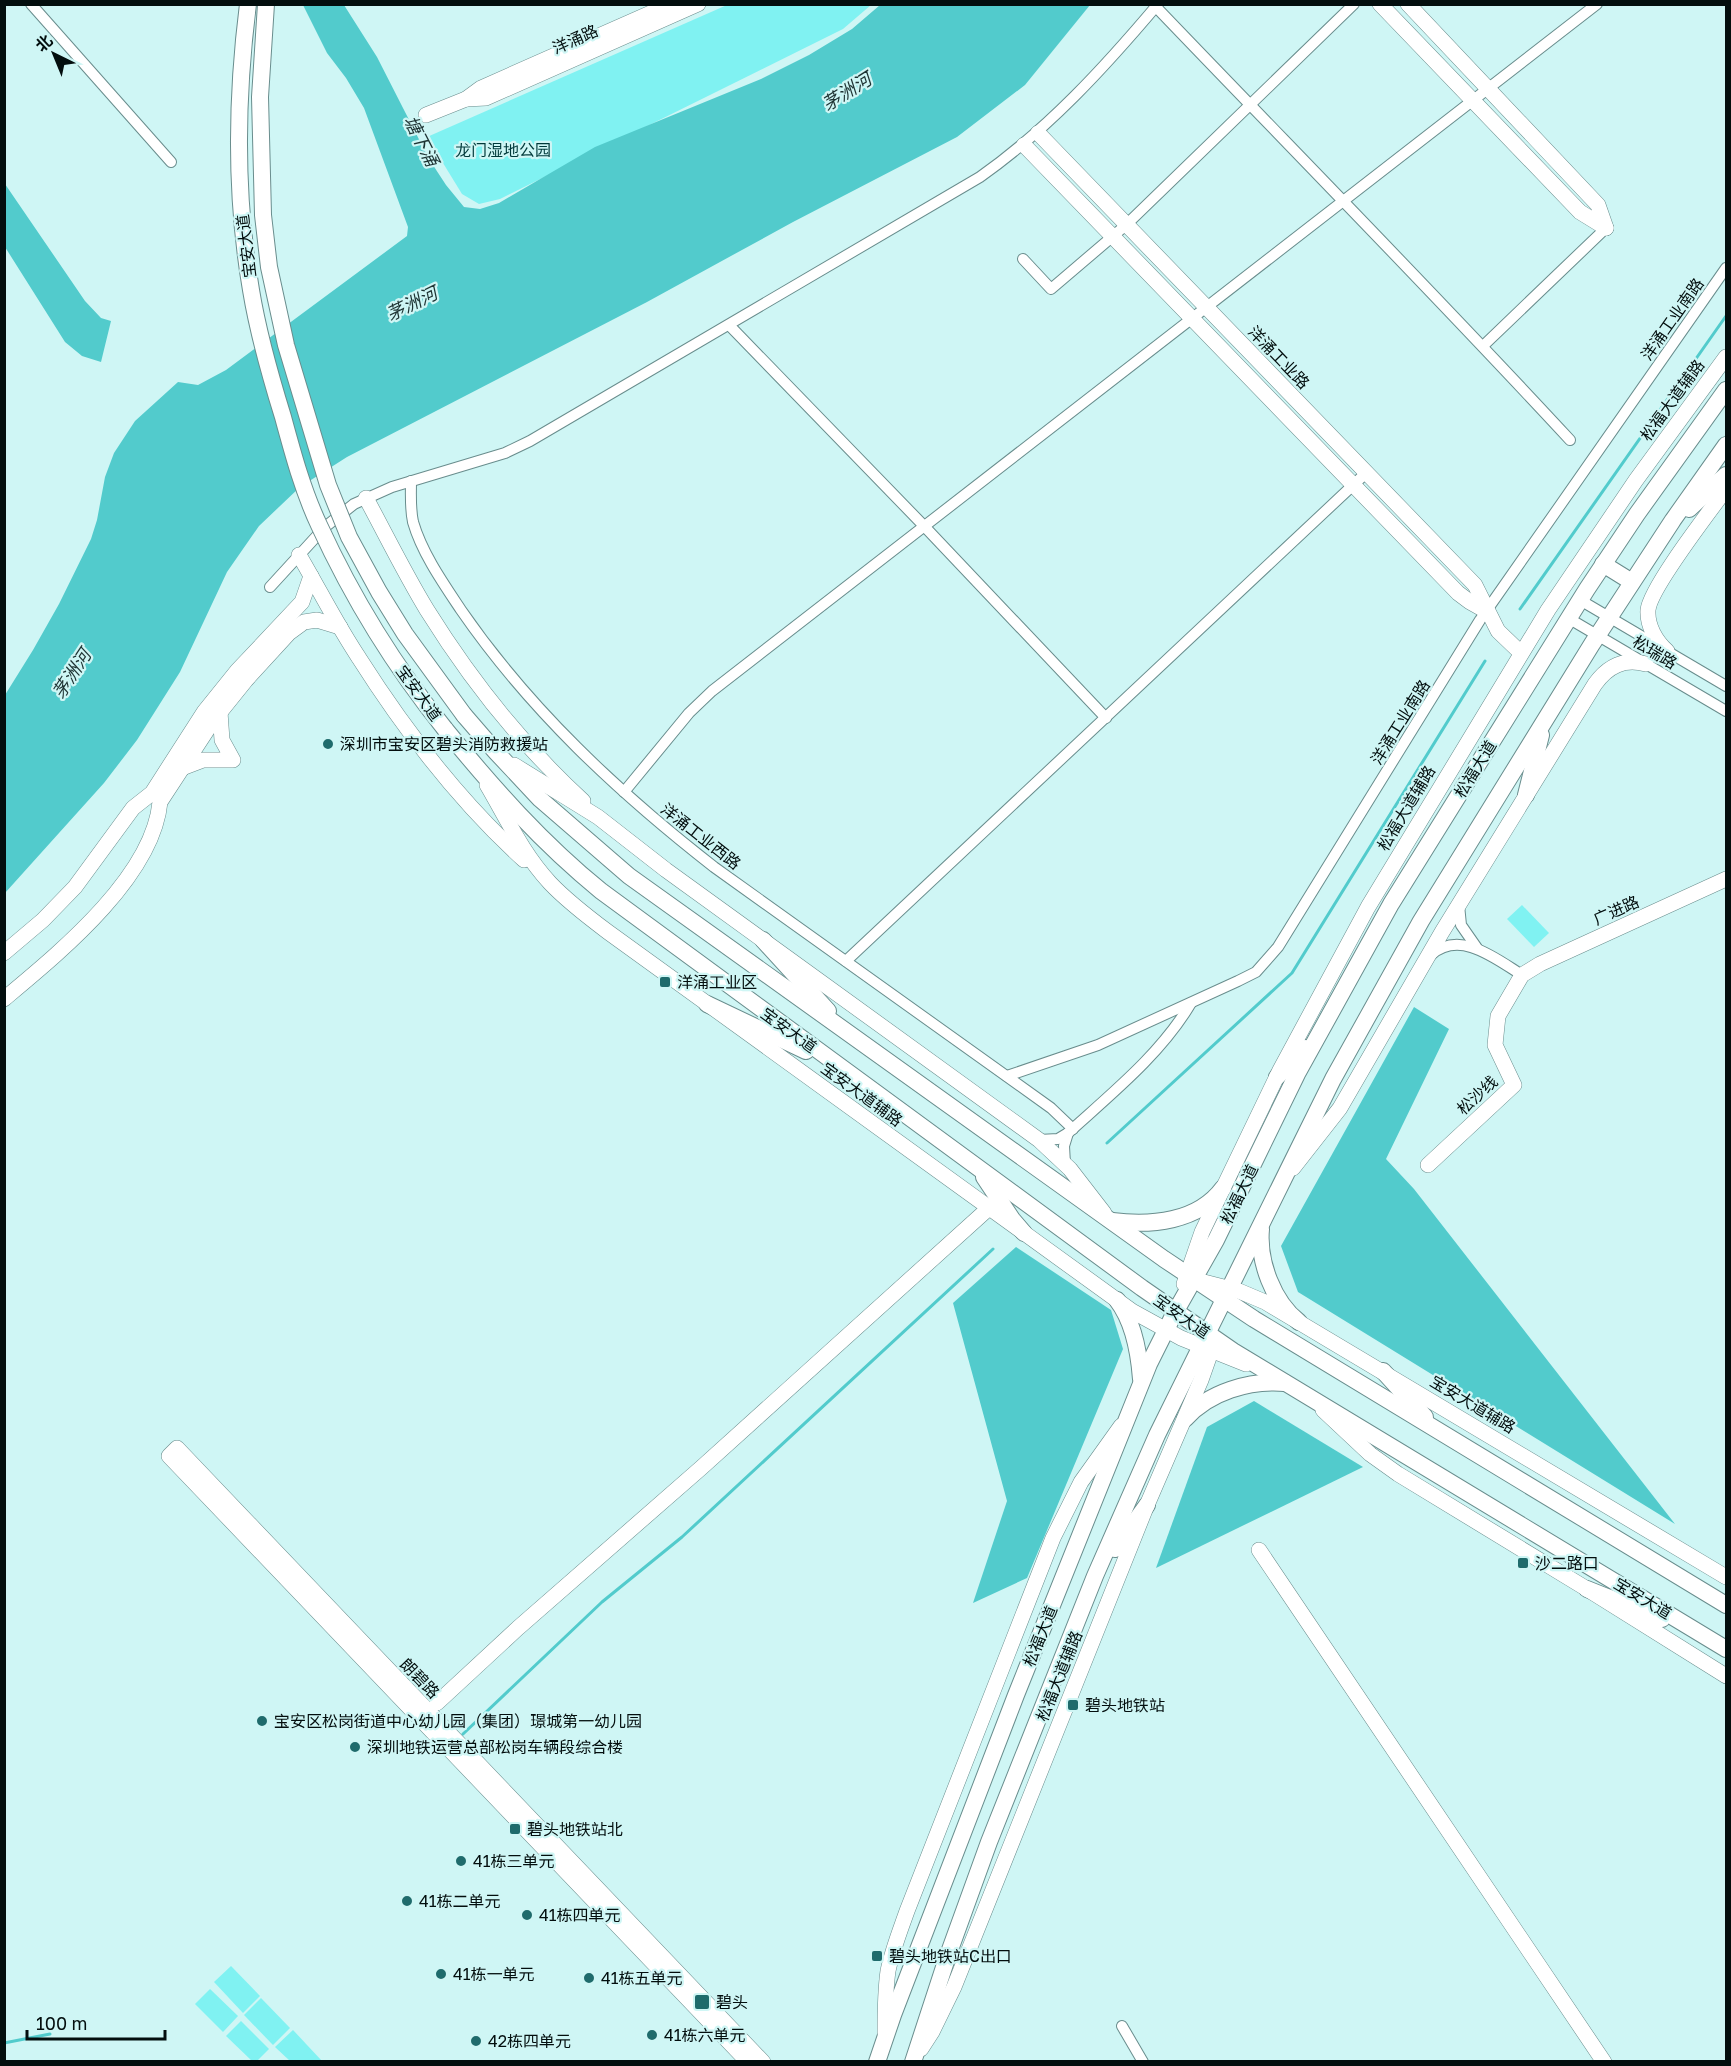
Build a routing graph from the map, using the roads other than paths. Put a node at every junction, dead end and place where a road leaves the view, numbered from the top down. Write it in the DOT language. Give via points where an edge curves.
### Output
graph roads {
  1 [pos="31,4"];
  2 [pos="248,4"];
  3 [pos="266,4"];
  4 [pos="671,4"];
  5 [pos="698,4"];
  6 [pos="1354,4"];
  7 [pos="1380,4"];
  8 [pos="1408,4"];
  9 [pos="1597,4"];
  10 [pos="1157,6"];
  11 [pos="1489,88"];
  12 [pos="466,99"];
  13 [pos="1474,100"];
  14 [pos="1250,106"];
  15 [pos="426,115"];
  16 [pos="1038,133"];
  17 [pos="1024,145"];
  18 [pos="171,162"];
  19 [pos="1342,202"];
  20 [pos="1126,225"];
  21 [pos="1606,228"];
  22 [pos="1113,237"];
  23 [pos="1023,259"];
  24 [pos="1726,268"];
  25 [pos="1206,308"];
  26 [pos="1192,318"];
  27 [pos="729,325"];
  28 [pos="1484,346"];
  29 [pos="1726,357"];
  30 [pos="1726,390"];
  31 [pos="1570,440"];
  32 [pos="1726,445"];
  33 [pos="1366,473"];
  34 [pos="1726,475"];
  35 [pos="411,481"];
  36 [pos="1354,485"];
  37 [pos="1726,489"];
  38 [pos="366,498"];
  39 [pos="924,526"];
  40 [pos="1659,540"];
  41 [pos="299,555"];
  42 [pos="1603,564"];
  43 [pos="311,576"];
  44 [pos="1632,582"];
  45 [pos="270,587"];
  46 [pos="1580,600"];
  47 [pos="1486,611"];
  48 [pos="1609,617"];
  49 [pos="1568,618"];
  50 [pos="340,627"];
  51 [pos="1598,635"];
  52 [pos="1667,651"];
  53 [pos="1521,652"];
  54 [pos="1646,664"];
  55 [pos="1726,686"];
  56 [pos="1726,711"];
  57 [pos="220,712"];
  58 [pos="1106,718"];
  59 [pos="1547,718"];
  60 [pos="496,752"];
  61 [pos="466,755"];
  62 [pos="182,768"];
  63 [pos="624,792"];
  64 [pos="1526,795"];
  65 [pos="612,827"];
  66 [pos="1726,879"];
  67 [pos="551,884"];
  68 [pos="1726,890"];
  69 [pos="1460,903"];
  70 [pos="764,940"];
  71 [pos="1477,948"];
  72 [pos="4,953"];
  73 [pos="846,961"];
  74 [pos="1424,962"];
  75 [pos="1522,975"];
  76 [pos="4,999"];
  77 [pos="1191,1003"];
  78 [pos="707,1004"];
  79 [pos="1323,1026"];
  80 [pos="861,1043"];
  81 [pos="844,1071"];
  82 [pos="1007,1076"];
  83 [pos="1277,1077"];
  84 [pos="1071,1131"];
  85 [pos="1039,1140"];
  86 [pos="972,1163"];
  87 [pos="1065,1164"];
  88 [pos="1428,1165"];
  89 [pos="1285,1177"];
  90 [pos="1223,1188"];
  91 [pos="989,1208"];
  92 [pos="1109,1220"];
  93 [pos="1261,1227"];
  94 [pos="1024,1233"];
  95 [pos="1190,1277"];
  96 [pos="1227,1294"];
  97 [pos="1117,1300"];
  98 [pos="1175,1311"];
  99 [pos="1299,1322"];
  100 [pos="1165,1330"];
  101 [pos="1208,1343"];
  102 [pos="1383,1371"];
  103 [pos="1142,1383"];
  104 [pos="1287,1384"];
  105 [pos="1313,1399"];
  106 [pos="1128,1417"];
  107 [pos="1185,1419"];
  108 [pos="1438,1431"];
  109 [pos="1147,1505"];
  110 [pos="1259,1550"];
  111 [pos="1095,1576"];
  112 [pos="1726,1577"];
  113 [pos="1587,1589"];
  114 [pos="1726,1605"];
  115 [pos="1709,1638"];
  116 [pos="1726,1649"];
  117 [pos="1726,1676"];
  118 [pos="437,1703"];
  119 [pos="1122,2026"];
  120 [pos="885,2039"];
  121 [pos="914,2060"];
  122 [pos="748,2061"];
  123 [pos="762,2061"];
  124 [pos="877,2061"];
  125 [pos="1143,2061"];
  126 [pos="1604,2061"];
  1 -- 18 [label="street"];
  2 -- 61 [label="main road, 宝安大道, bridge" via="241,65 241,209 251,290 269,370 303,486 328,544 389,652"];
  3 -- 60 [label="main road, 宝安大道, bridge" via="260,86 263,215 286,345 325,477 349,537 391,612 434,676"];
  4 -- 12 [label="street, 洋涌路" via="481,88"];
  5 -- 12 [label="street, 洋涌路" via="486,99"];
  6 -- 14 [label="street"];
  7 -- 13 [label="street"];
  8 -- 11 [label="street"];
  9 -- 11 [label="street"];
  10 -- 14 [label="street"];
  10 -- 16 [label="street"];
  11 -- 13 [label="street"];
  11 -- 21 [label="street" via="1598,205"];
  12 -- 15 [label="street, 洋涌路"];
  13 -- 19 [label="street"];
  13 -- 21 [label="street" via="1580,212"];
  14 -- 19 [label="street"];
  14 -- 20 [label="street"];
  16 -- 17 [label="street"];
  16 -- 20 [label="street, 洋涌工业路"];
  17 -- 22 [label="street, 洋涌工业路"];
  17 -- 27 [label="street" via="956,193"];
  19 -- 25 [label="street"];
  19 -- 28 [label="street"];
  20 -- 22 [label="street"];
  20 -- 25 [label="street, 洋涌工业路"];
  21 -- 28 [label="street"];
  22 -- 23 [label="street" via="1051,289"];
  22 -- 26 [label="street, 洋涌工业路"];
  24 -- 47 [label="street, 洋涌工业南路"];
  25 -- 26 [label="street"];
  25 -- 33 [label="street, 洋涌工业路"];
  26 -- 36 [label="street, 洋涌工业路"];
  26 -- 39 [label="street"];
  27 -- 35 [label="street" via="522,445"];
  27 -- 39 [label="street"];
  28 -- 31 [label="street"];
  29 -- 53 [label="street, 松福大道辅路" via="1636,480"];
  30 -- 42 [label="main road, 松福大道"];
  32 -- 40 [label="main road, 松福大道"];
  33 -- 36 [label="street"];
  33 -- 47 [label="street, 洋涌工业路" via="1474,585"];
  34 -- 40 [label="main road"];
  35 -- 38 [label="street"];
  35 -- 63 [label="street, 洋涌工业西路" via="417,534 460,608 530,700"];
  36 -- 47 [label="street, 洋涌工业路" via="1458,593"];
  36 -- 58 [label="street"];
  37 -- 52 [label="street" via="1651,600 1650,627"];
  38 -- 41 [label="street" via="334,519"];
  38 -- 65 [label="street" via="426,608 473,676 547,764"];
  39 -- 58 [label="street"];
  39 -- 63 [label="street" via="704,697"];
  40 -- 44 [label="main road, 松福大道"];
  41 -- 43 [label="street"];
  41 -- 45 [label="street"];
  42 -- 44 [label="main road"];
  42 -- 46 [label="main road, 松福大道"];
  43 -- 50 [label="street"];
  43 -- 72 [label="street" via="302,602 211,704 152,793 133,808 75,886"];
  44 -- 48 [label="main road, 松福大道"];
  46 -- 48 [label="street, 松瑞路"];
  46 -- 49 [label="main road, 松福大道"];
  47 -- 53 [label="street, 洋涌工业路" via="1498,631"];
  47 -- 77 [label="street, 洋涌工业南路" via="1274,953 1249,976"];
  48 -- 51 [label="main road, 松福大道"];
  48 -- 52 [label="street, 松瑞路"];
  49 -- 51 [label="street, 松瑞路"];
  49 -- 79 [label="main road, 松福大道" via="1391,904"];
  50 -- 57 [label="street" via="318,620 304,622 289,633"];
  50 -- 67 [label="street" via="434,765 489,827"];
  51 -- 54 [label="street, 松瑞路"];
  51 -- 59 [label="main road, 松福大道"];
  52 -- 55 [label="street, 松瑞路"];
  53 -- 83 [label="street, 松福大道辅路" via="1368,907"];
  54 -- 56 [label="street, 松瑞路"];
  54 -- 64 [label="street" via="1621,663 1599,679"];
  57 -- 62 [label="street"];
  57 -- 62 [label="street" via="222,740 233,760 203,760"];
  58 -- 73 [label="street"];
  59 -- 64 [label="main road"];
  59 -- 89 [label="main road, 松福大道" via="1386,983"];
  60 -- 65 [label="street"];
  60 -- 80 [label="main road, 宝安大道" via="558,816 629,876"];
  61 -- 67 [label="street, 宝安大道辅路" via="521,845"];
  61 -- 81 [label="main road, 宝安大道" via="534,832 584,877"];
  62 -- 76 [label="street" via="160,802 159,817 128,877 91,922"];
  63 -- 73 [label="street, 洋涌工业西路" via="714,867"];
  64 -- 69 [label="street"];
  65 -- 70 [label="street"];
  66 -- 75 [label="street, 广进路"];
  67 -- 78 [label="street, 宝安大道辅路" via="608,932"];
  68 -- 75 [label="street, 广进路" via="1545,972"];
  69 -- 71 [label="street" via="1461,925"];
  69 -- 74 [label="street"];
  70 -- 80 [label="main road"];
  70 -- 85 [label="street"];
  71 -- 74 [label="street" via="1447,946"];
  71 -- 75 [label="street"];
  73 -- 82 [label="street, 洋涌工业西路"];
  74 -- 89 [label="street" via="1340,1108"];
  75 -- 88 [label="street, 松沙线" via="1498,1016 1496,1045 1515,1084"];
  77 -- 82 [label="street, 洋涌工业南路" via="1089,1049"];
  77 -- 84 [label="street" via="1160,1046"];
  78 -- 81 [label="main road"];
  78 -- 91 [label="street, 宝安大道辅路"];
  79 -- 83 [label="main road"];
  79 -- 95 [label="main road, 松福大道" via="1216,1240"];
  80 -- 92 [label="main road, 宝安大道"];
  81 -- 86 [label="main road, 宝安大道"];
  82 -- 84 [label="street, 洋涌工业西路" via="1051,1108"];
  83 -- 90 [label="street, 松福大道辅路"];
  84 -- 85 [label="street" via="1058,1139"];
  84 -- 87 [label="street" via="1063,1152"];
  85 -- 87 [label="street"];
  86 -- 94 [label="main road"];
  86 -- 98 [label="main road, 宝安大道"];
  87 -- 92 [label="street"];
  89 -- 93 [label="main road, 松福大道"];
  90 -- 92 [label="main road" via="1201,1208 1181,1218 1148,1223"];
  90 -- 95 [label="street, 松福大道辅路" via="1202,1232"];
  91 -- 94 [label="street, 宝安大道辅路"];
  91 -- 118 [label="street"];
  92 -- 95 [label="main road, 宝安大道"];
  93 -- 96 [label="main road, 松福大道"];
  93 -- 99 [label="main road" via="1263,1257 1271,1284 1281,1303"];
  94 -- 97 [label="street, 宝安大道辅路"];
  95 -- 96 [label="main road, 宝安大道"];
  95 -- 98 [label="main road, 松福大道"];
  96 -- 99 [label="street, 宝安大道辅路" via="1265,1302"];
  96 -- 101 [label="main road, 松福大道"];
  96 -- 108 [label="main road, 宝安大道"];
  97 -- 100 [label="street, 宝安大道辅路"];
  97 -- 103 [label="main road" via="1132,1330"];
  98 -- 100 [label="main road, 松福大道"];
  98 -- 101 [label="main road, 宝安大道"];
  99 -- 102 [label="street, 宝安大道辅路"];
  100 -- 101 [label="street, 宝安大道辅路"];
  100 -- 103 [label="main road, 松福大道"];
  101 -- 104 [label="main road, 宝安大道"];
  101 -- 107 [label="street, 松福大道辅路"];
  101 -- 111 [label="main road, 松福大道" via="1157,1435"];
  102 -- 108 [label="main road"];
  102 -- 112 [label="street, 宝安大道辅路"];
  103 -- 106 [label="main road, 松福大道"];
  104 -- 105 [label="main road, 宝安大道"];
  104 -- 107 [label="main road" via="1255,1384 1223,1393"];
  105 -- 113 [label="street" via="1355,1441 1398,1474"];
  105 -- 115 [label="main road, 宝安大道"];
  106 -- 120 [label="main road, 松福大道"];
  106 -- 120 [label="street" via="1081,1482 1061,1521 980,1720 897,1941 885,2002"];
  107 -- 109 [label="street, 松福大道辅路"];
  108 -- 114 [label="main road, 宝安大道"];
  109 -- 111 [label="main road"];
  109 -- 121 [label="street, 松福大道辅路" via="954,1987"];
  110 -- 126 [label="street"];
  111 -- 121 [label="main road, 松福大道" via="989,1842"];
  113 -- 115 [label="main road"];
  113 -- 117 [label="street"];
  115 -- 116 [label="main road, 宝安大道"];
  119 -- 125 [label="street"];
  120 -- 124 [label="main road, 松福大道"];
  122 -- 123 [label="street, 朗碧路" via="173,1452"];
}
